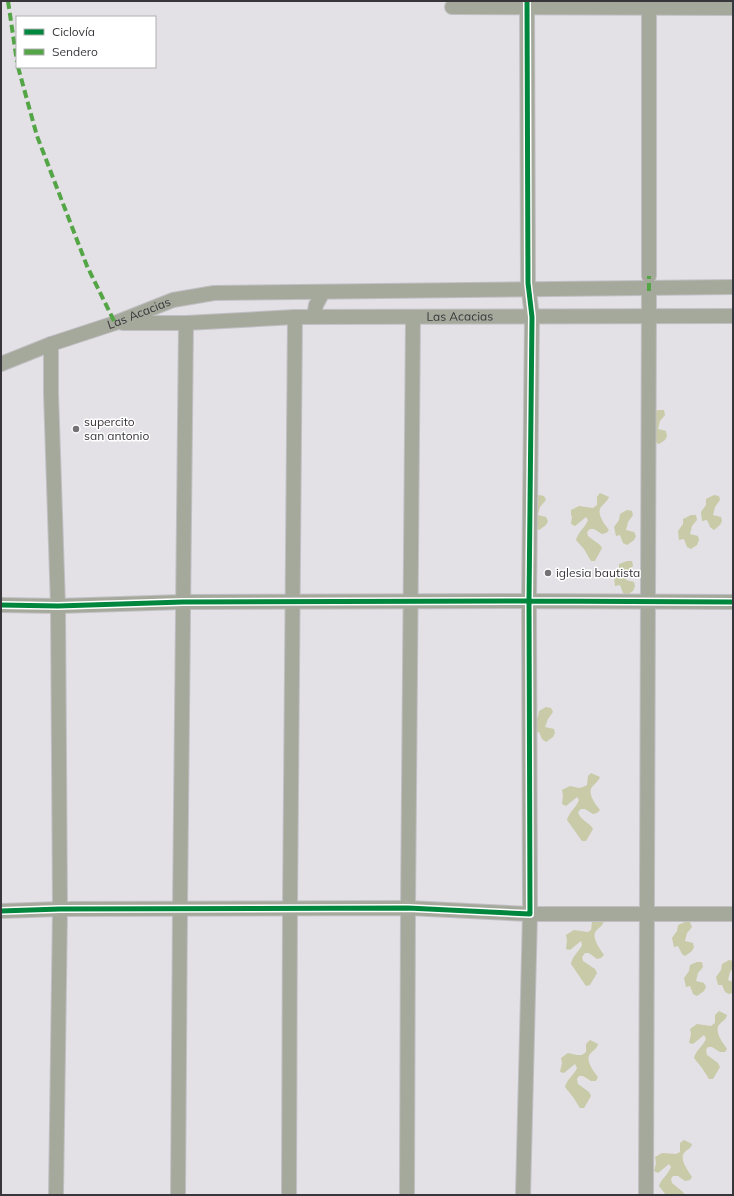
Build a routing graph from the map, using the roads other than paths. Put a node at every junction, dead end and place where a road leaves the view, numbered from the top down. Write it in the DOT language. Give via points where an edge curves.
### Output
graph roads {
  1 [pos="527,4"];
  2 [pos="649,5"];
  3 [pos="452,8"];
  4 [pos="733,8"];
  5 [pos="649,276"];
  6 [pos="733,288"];
  7 [pos="528,290"];
  8 [pos="649,291"];
  9 [pos="323,292"];
  10 [pos="649,316"];
  11 [pos="733,316"];
  12 [pos="295,317"];
  13 [pos="314,317"];
  14 [pos="413,317"];
  15 [pos="532,317"];
  16 [pos="186,322"];
  17 [pos="115,324"];
  18 [pos="51,344"];
  19 [pos="1,364"];
  20 [pos="411,601"];
  21 [pos="529,601"];
  22 [pos="183,602"];
  23 [pos="293,602"];
  24 [pos="647,602"];
  25 [pos="733,602"];
  26 [pos="1,605"];
  27 [pos="58,606"];
  28 [pos="180,908"];
  29 [pos="290,908"];
  30 [pos="408,908"];
  31 [pos="60,910"];
  32 [pos="1,911"];
  33 [pos="530,914"];
  34 [pos="647,914"];
  35 [pos="733,914"];
  36 [pos="56,1195"];
  37 [pos="178,1195"];
  38 [pos="290,1195"];
  39 [pos="408,1195"];
  40 [pos="523,1195"];
  41 [pos="646,1195"];
  1 -- 2 [label="street"];
  1 -- 3 [label="street"];
  1 -- 7 [label="street"];
  2 -- 4 [label="street"];
  2 -- 5 [label="street"];
  6 -- 7 [label="street, Las Acacias"];
  7 -- 9 [label="street, Las Acacias"];
  7 -- 15 [label="street"];
  8 -- 10 [label="street"];
  9 -- 13 [label="street" via="316,305"];
  9 -- 17 [label="street, Las Acacias" via="214,293 173,300"];
  10 -- 11 [label="street, Las Acacias"];
  10 -- 15 [label="street, Las Acacias"];
  10 -- 24 [label="street"];
  12 -- 13 [label="street, Las Acacias"];
  12 -- 16 [label="street, Las Acacias"];
  12 -- 23 [label="street"];
  13 -- 14 [label="street, Las Acacias"];
  14 -- 15 [label="street, Las Acacias"];
  14 -- 20 [label="street"];
  15 -- 21 [label="street"];
  16 -- 17 [label="street, Las Acacias"];
  16 -- 22 [label="street"];
  17 -- 18 [label="street"];
  18 -- 19 [label="street"];
  18 -- 27 [label="street"];
  20 -- 21 [label="street"];
  20 -- 23 [label="street"];
  20 -- 30 [label="street"];
  21 -- 24 [label="street"];
  21 -- 33 [label="street"];
  22 -- 23 [label="street"];
  22 -- 27 [label="street"];
  22 -- 28 [label="street"];
  23 -- 29 [label="street"];
  24 -- 25 [label="street"];
  24 -- 34 [label="street"];
  26 -- 27 [label="street"];
  27 -- 31 [label="street"];
  28 -- 29 [label="street"];
  28 -- 31 [label="street"];
  28 -- 37 [label="street"];
  29 -- 30 [label="street"];
  29 -- 38 [label="street"];
  30 -- 33 [label="street"];
  30 -- 39 [label="street"];
  31 -- 32 [label="street"];
  31 -- 36 [label="street"];
  33 -- 34 [label="street"];
  33 -- 40 [label="street"];
  34 -- 35 [label="street"];
  34 -- 41 [label="street"];
}
